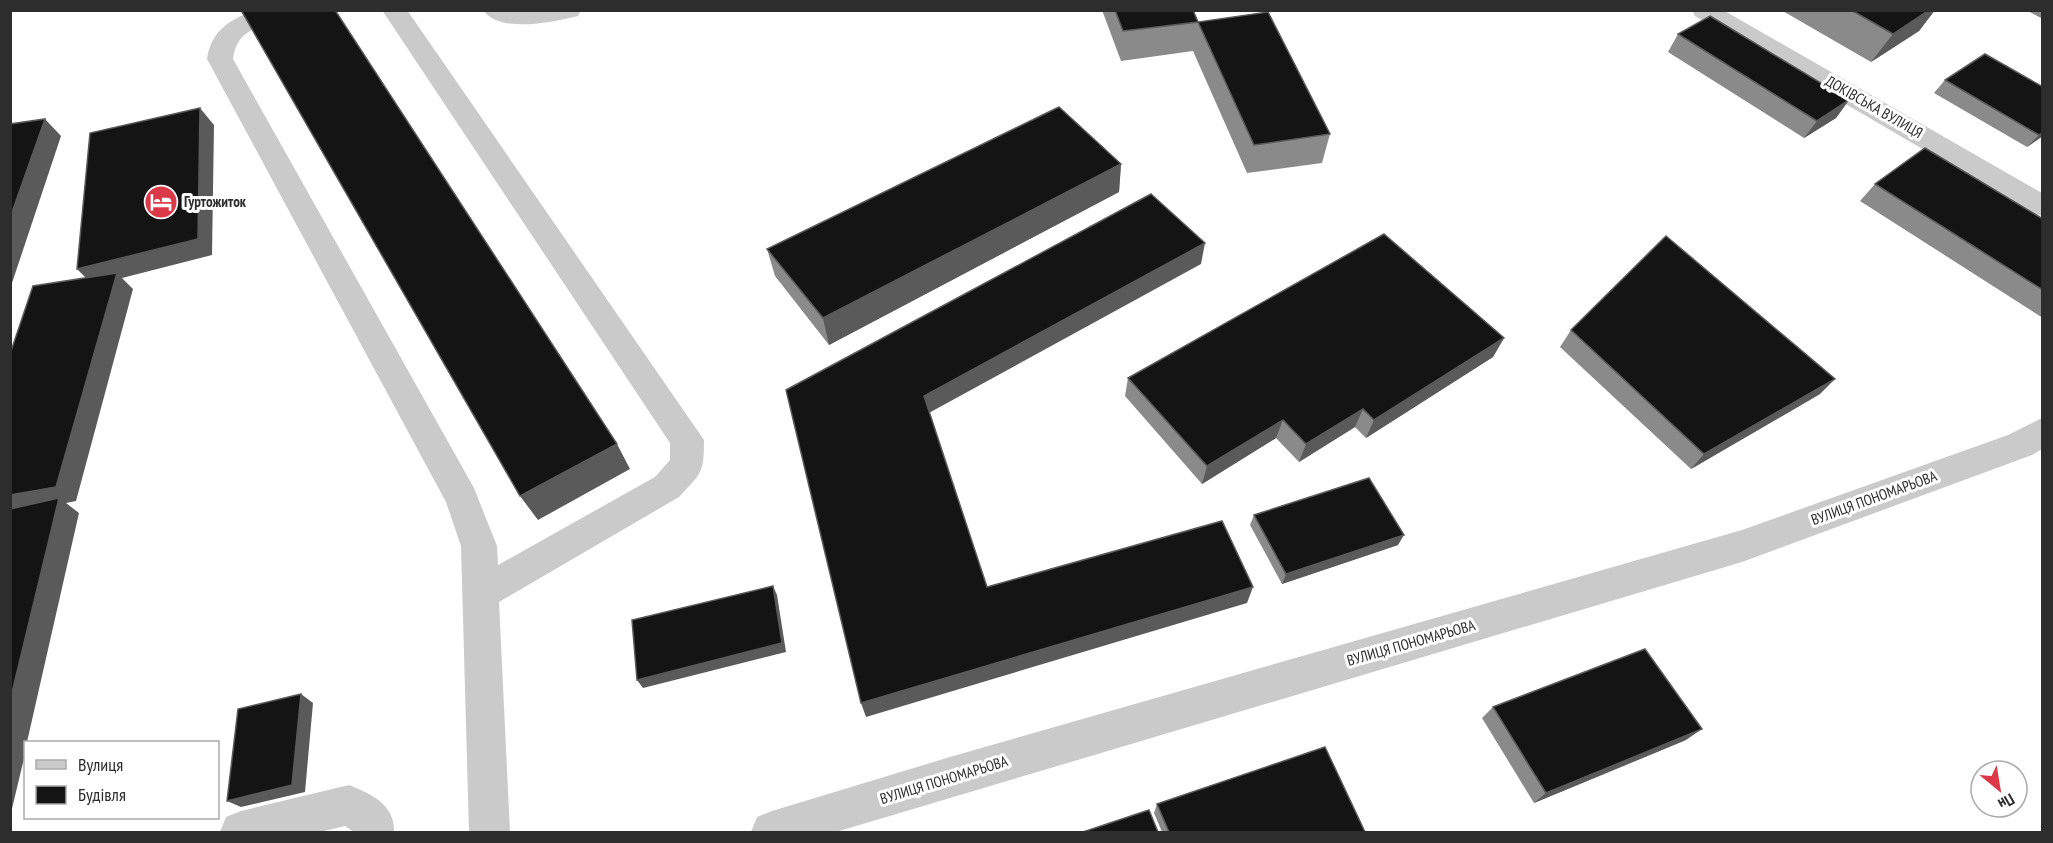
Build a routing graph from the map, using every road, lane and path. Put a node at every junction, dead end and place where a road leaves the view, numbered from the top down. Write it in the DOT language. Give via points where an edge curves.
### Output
graph roads {
  1 [pos="282,10"];
  2 [pos="394,10"];
  3 [pos="495,10"];
  4 [pos="569,10"];
  5 [pos="1704,10"];
  6 [pos="2036,192"];
  7 [pos="2043,432"];
  8 [pos="482,593"];
  9 [pos="241,832"];
  10 [pos="374,832"];
  11 [pos="490,832"];
  12 [pos="772,832"];
  1 -- 8 [label="street" via="226,36 220,46 220,59 462,499 479,546"];
  2 -- 8 [label="street" via="687,440 687,465 668,487"];
  3 -- 4 [label="street" via="518,18"];
  5 -- 6 [label="street, ДОКІВСЬКА ВУЛИЦЯ"];
  7 -- 12 [label="street, ВУЛИЦЯ ПОНОМАРЬОВА" via="2020,445 1742,546"];
  8 -- 11 [label="street"];
  9 -- 10 [label="street" via="349,805 374,822"];
}
